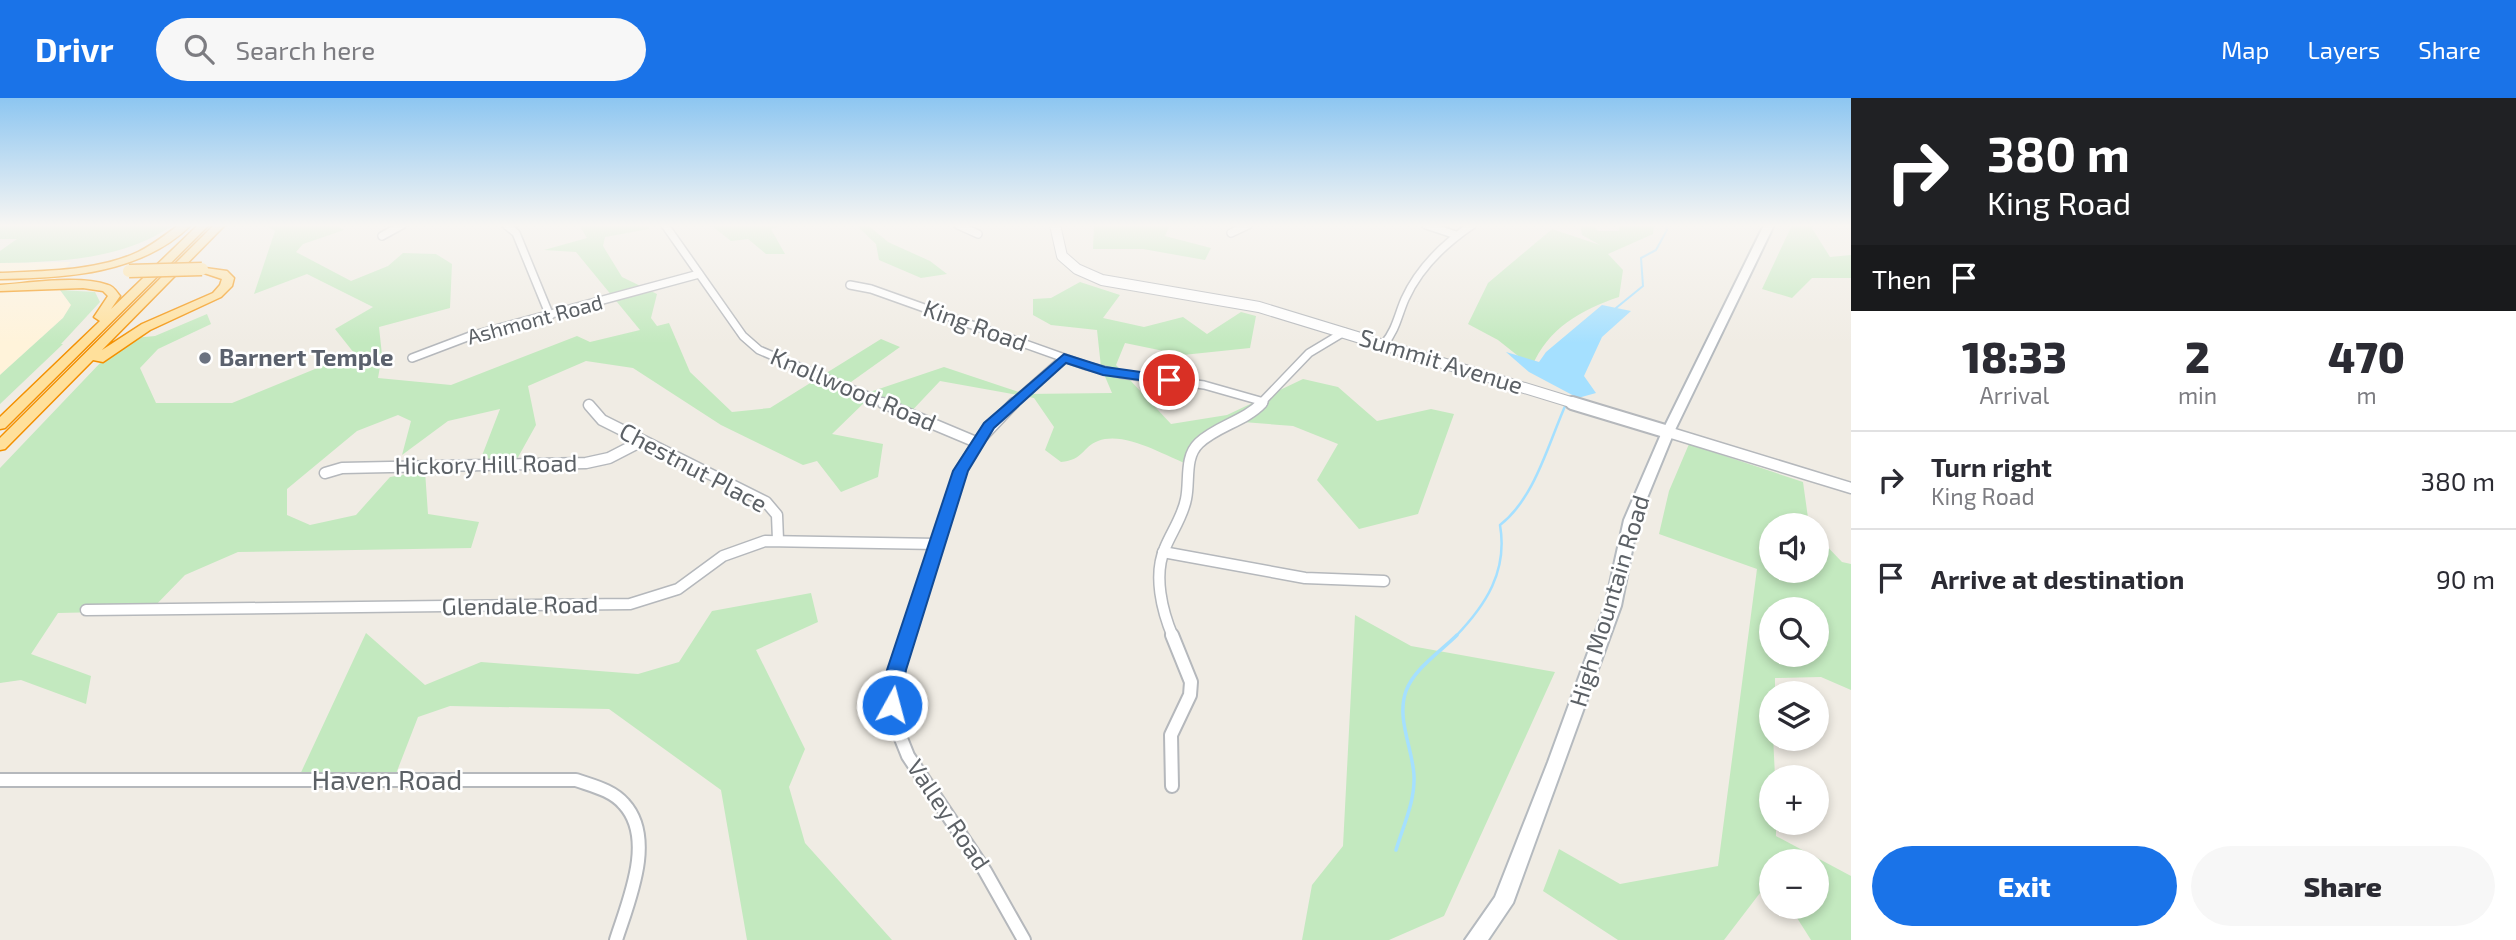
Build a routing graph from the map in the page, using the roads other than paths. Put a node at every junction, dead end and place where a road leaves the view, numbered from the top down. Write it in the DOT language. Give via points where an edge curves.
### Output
graph roads {
  1 [pos="105,264"];
  2 [pos="164,264"];
  3 [pos="181,264"];
  4 [pos="529,264"];
  5 [pos="692,264"];
  6 [pos="1072,264"];
  7 [pos="1428,264"];
  8 [pos="1750,264"];
  9 [pos="0,271"];
  10 [pos="699,274"];
  11 [pos="22,275"];
  12 [pos="0,276"];
  13 [pos="850,285"];
  14 [pos="0,288"];
  15 [pos="550,316"];
  16 [pos="1344,332"];
  17 [pos="1384,344"];
  18 [pos="412,358"];
  19 [pos="1064,358"];
  20 [pos="44,402"];
  21 [pos="1264,402"];
  22 [pos="20,405"];
  23 [pos="589,405"];
  24 [pos="0,425"];
  25 [pos="1668,432"];
  26 [pos="642,441"];
  27 [pos="976,442"];
  28 [pos="0,446"];
  29 [pos="325,473"];
  30 [pos="1851,488"];
  31 [pos="778,540"];
  32 [pos="937,544"];
  33 [pos="1163,552"];
  34 [pos="1384,581"];
  35 [pos="86,610"];
  36 [pos="0,780"];
  37 [pos="1172,786"];
  38 [pos="616,940"];
  39 [pos="1024,940"];
  40 [pos="1475,940"];
  1 -- 11 [label="highway"];
  2 -- 22 [label="highway"];
  3 -- 20 [label="highway"];
  4 -- 15 [label="street"];
  5 -- 10 [label="street, Knollwood Road"];
  6 -- 16 [label="street, Summit Avenue" via="1102,280 1240,303"];
  7 -- 17 [label="street" via="1411,289 1400,323"];
  8 -- 25 [label="main road, High Mountain Road"];
  9 -- 11 [label="highway"];
  10 -- 15 [label="street, Ashmont Road"];
  10 -- 27 [label="street, Knollwood Road" via="743,336 759,350"];
  11 -- 12 [label="highway"];
  11 -- 20 [label="highway, bridge" via="202,269 228,278 226,286 210,299 118,344"];
  13 -- 19 [label="street, King Road"];
  14 -- 22 [label="highway" via="92,285 114,293 99,319"];
  15 -- 18 [label="street, Ashmont Road" via="470,336"];
  16 -- 17 [label="street, Summit Avenue"];
  16 -- 21 [label="street" via="1294,367"];
  17 -- 25 [label="street, Summit Avenue"];
  19 -- 21 [label="street, King Road" via="1103,371 1205,385"];
  19 -- 27 [label="street, Valley Road"];
  20 -- 28 [label="highway"];
  21 -- 33 [label="street" via="1193,450 1183,513"];
  22 -- 24 [label="highway"];
  23 -- 26 [label="street, Chestnut Place" via="602,420"];
  25 -- 30 [label="street, Summit Avenue"];
  25 -- 40 [label="main road, High Mountain Road" via="1631,520 1613,606 1558,762 1503,903"];
  26 -- 29 [label="street, Hickory Hill Road" via="609,458 586,463 342,468"];
  26 -- 31 [label="street, Chestnut Place" via="766,502 777,515"];
  27 -- 32 [label="street, Valley Road" via="960,471"];
  31 -- 32 [label="street, Glendale Road"];
  31 -- 35 [label="street, Glendale Road" via="736,549 678,589 629,604"];
  32 -- 39 [label="street, Valley Road" via="896,670 894,721 908,756 985,871"];
  33 -- 34 [label="street" via="1295,577"];
  33 -- 37 [label="street" via="1162,604 1191,682 1187,703 1171,735"];
  36 -- 38 [label="street, Haven Road" via="591,783 625,804 640,838 637,868"];
}
